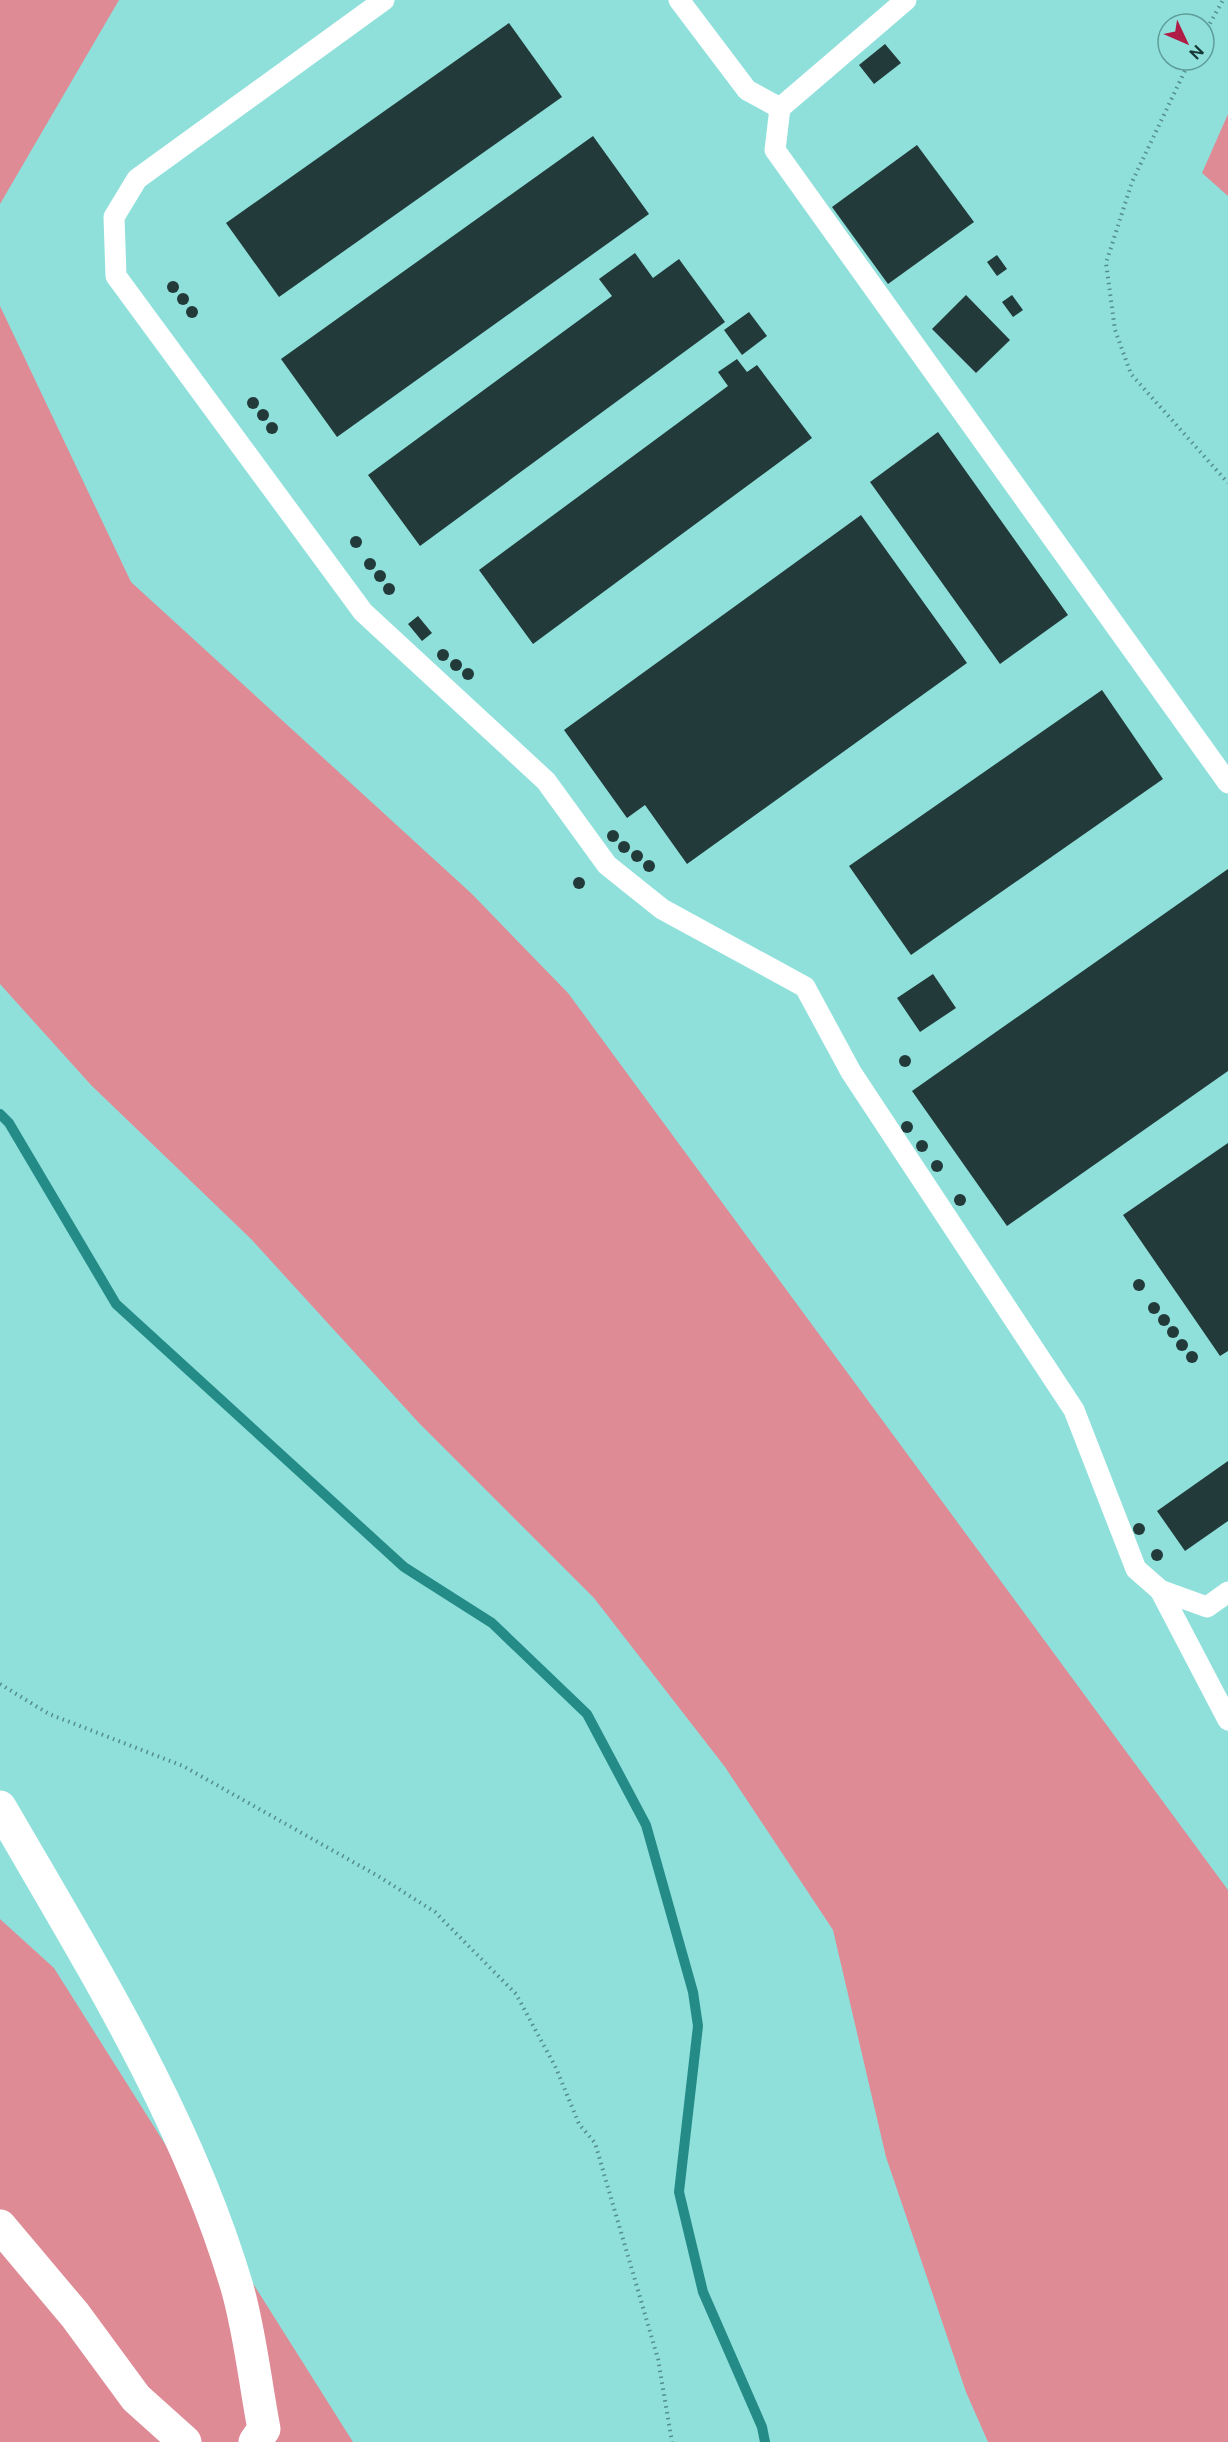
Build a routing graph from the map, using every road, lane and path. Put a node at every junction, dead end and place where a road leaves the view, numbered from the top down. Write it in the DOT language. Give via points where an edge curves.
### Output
graph roads {
  1 [pos="384,0"];
  2 [pos="679,0"];
  3 [pos="906,0"];
  4 [pos="1184,72"];
  5 [pos="780,108"];
  6 [pos="1228,483"];
  7 [pos="1228,783"];
  8 [pos="1160,1590"];
  9 [pos="1228,1592"];
  10 [pos="0,1684"];
  11 [pos="1228,1720"];
  12 [pos="0,1807"];
  13 [pos="0,2226"];
  14 [pos="185,2442"];
  15 [pos="255,2442"];
  16 [pos="672,2442"];
  1 -- 8 [label="lane" via="137,179 114,217 116,276 363,612 546,781 607,865 662,909 805,987 851,1072 1074,1410 1136,1569"];
  2 -- 5 [label="lane" via="747,90"];
  3 -- 5 [label="lane"];
  4 -- 6 [label="path" via="1132,182 1106,264 1115,330 1131,374"];
  5 -- 7 [label="lane" via="775,150"];
  8 -- 9 [label="lane" via="1207,1607"];
  8 -- 11 [label="lane"];
  10 -- 16 [label="path" via="49,1714 183,1766 378,1876 435,1912 516,1994 556,2068 579,2124 595,2143 658,2359"];
  12 -- 15 [label="street" via="124,2023 193,2163 237,2288 264,2429"];
  13 -- 14 [label="street" via="75,2315 136,2398"];
}
